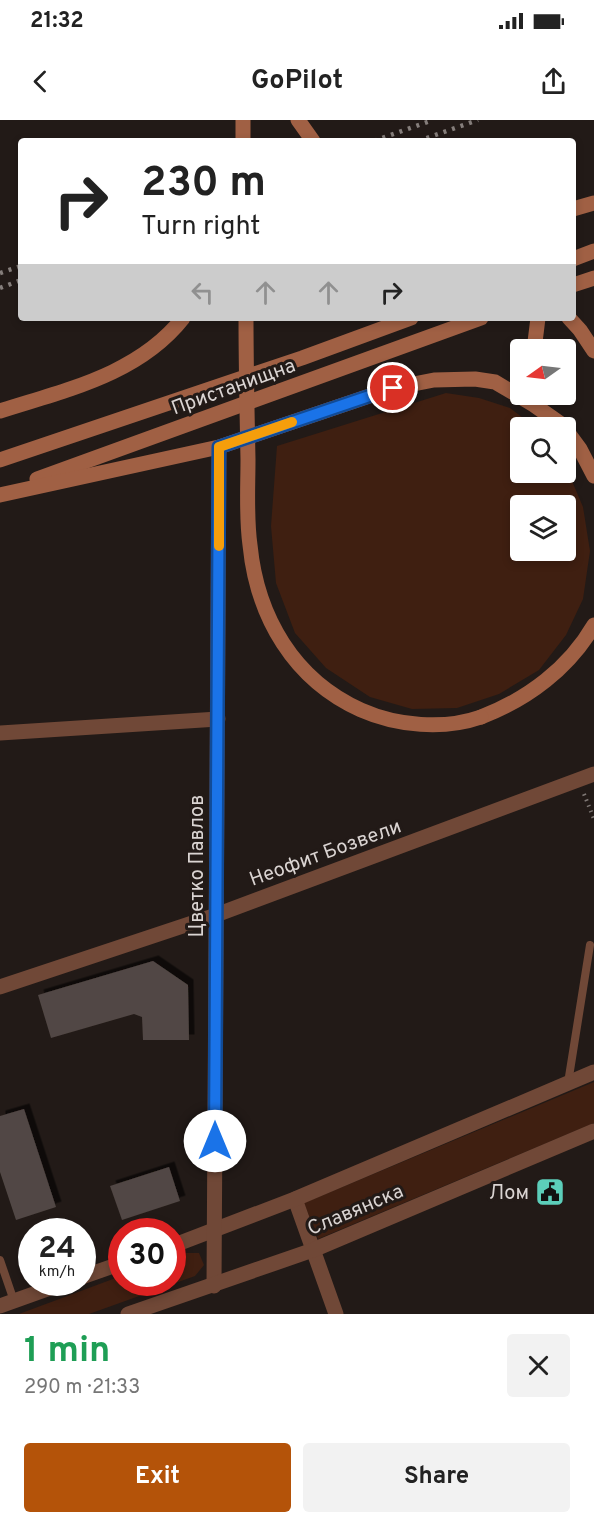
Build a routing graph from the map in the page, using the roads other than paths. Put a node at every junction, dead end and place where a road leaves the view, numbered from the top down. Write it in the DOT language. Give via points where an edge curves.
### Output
graph roads {
  1 [pos="243,120"];
  2 [pos="298,120"];
  3 [pos="243,138"];
  4 [pos="311,138"];
  5 [pos="594,202"];
  6 [pos="576,208"];
  7 [pos="594,278"];
  8 [pos="576,284"];
  9 [pos="180,321"];
  10 [pos="246,321"];
  11 [pos="403,321"];
  12 [pos="473,321"];
  13 [pos="538,321"];
  14 [pos="571,321"];
  15 [pos="535,339"];
  16 [pos="594,351"];
  17 [pos="0,411"];
  18 [pos="550,417"];
  19 [pos="576,444"];
  20 [pos="219,447"];
  21 [pos="0,460"];
  22 [pos="594,476"];
  23 [pos="0,494"];
  24 [pos="594,625"];
  25 [pos="218,719"];
  26 [pos="0,734"];
  27 [pos="594,774"];
  28 [pos="216,915"];
  29 [pos="590,945"];
  30 [pos="0,987"];
  31 [pos="594,1072"];
  32 [pos="568,1083"];
  33 [pos="594,1131"];
  34 [pos="295,1200"];
  35 [pos="214,1231"];
  36 [pos="186,1241"];
  37 [pos="313,1250"];
  38 [pos="0,1260"];
  39 [pos="214,1286"];
  40 [pos="29,1296"];
  41 [pos="7,1304"];
  42 [pos="128,1314"];
  43 [pos="336,1314"];
  1 -- 3 [label="main road"];
  2 -- 4 [label="main road"];
  5 -- 6 [label="main road"];
  7 -- 8 [label="main road"];
  9 -- 17 [label="main road" via="143,356 120,369"];
  10 -- 24 [label="main road, bridge" via="249,544 262,603 288,653 310,677 337,698 366,712 397,720 458,723 481,717 522,697 552,676"];
  11 -- 21 [label="main road, Пристанищна"];
  12 -- 23 [label="main road, Пристанищна"];
  13 -- 15 [label="main road"];
  14 -- 16 [label="main road"];
  18 -- 20 [label="main road" via="495,382 445,379 393,388"];
  19 -- 22 [label="main road"];
  20 -- 23 [label="main road"];
  20 -- 25 [label="street, Цветко Павлов"];
  25 -- 26 [label="street"];
  25 -- 28 [label="street, Цветко Павлов"];
  27 -- 28 [label="street, Неофит Бозвели"];
  28 -- 30 [label="street, Неофит Бозвели"];
  28 -- 35 [label="street, Цветко Павлов"];
  29 -- 32 [label="lane"];
  31 -- 32 [label="street, Славянска"];
  32 -- 34 [label="street, Славянска"];
  33 -- 37 [label="street, Славянска"];
  34 -- 35 [label="street, Славянска"];
  34 -- 37 [label="street"];
  35 -- 36 [label="street, Славянска"];
  35 -- 39 [label="street, Цветко Павлов"];
  37 -- 39 [label="street, Славянска"];
  37 -- 43 [label="street"];
  38 -- 41 [label="lane"];
  39 -- 42 [label="street, Славянска"];
  40 -- 41 [label="street"];
}
